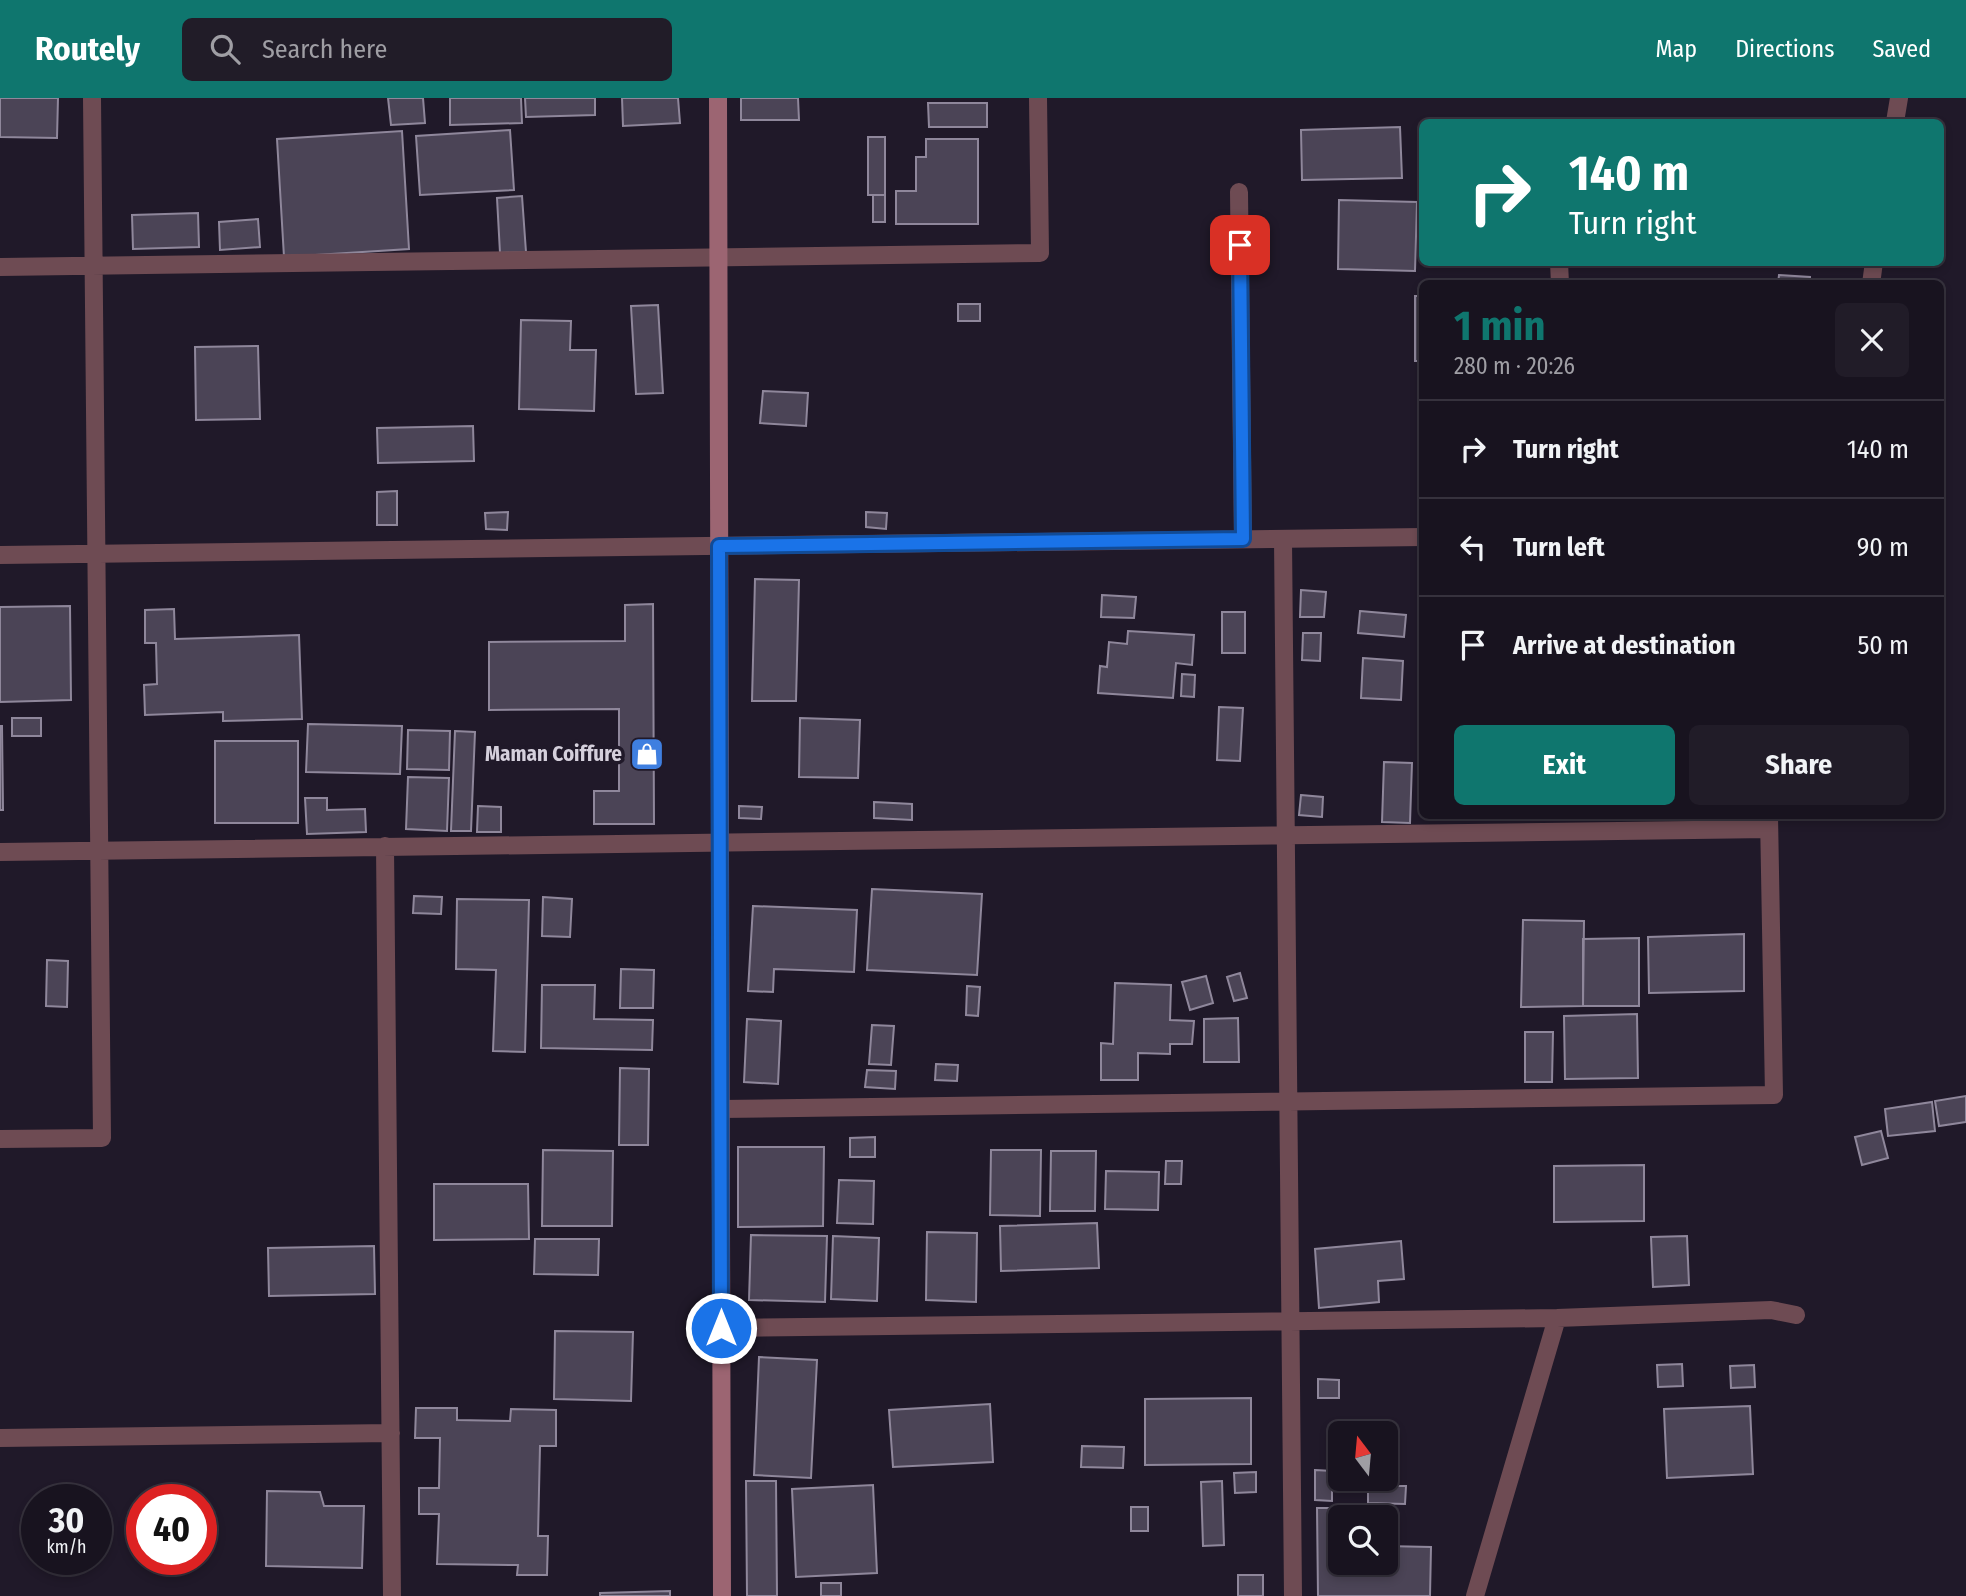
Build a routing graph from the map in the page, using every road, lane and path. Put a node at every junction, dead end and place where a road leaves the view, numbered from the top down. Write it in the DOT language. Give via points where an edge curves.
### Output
graph roads {
  1 [pos="92,98"];
  2 [pos="718,98"];
  3 [pos="1038,98"];
  4 [pos="1899,98"];
  5 [pos="1896,119"];
  6 [pos="1239,192"];
  7 [pos="718,258"];
  8 [pos="93,265"];
  9 [pos="0,267"];
  10 [pos="1419,537"];
  11 [pos="1243,539"];
  12 [pos="1283,539"];
  13 [pos="719,546"];
  14 [pos="96,554"];
  15 [pos="0,555"];
  16 [pos="1769,822"];
  17 [pos="1287,835"];
  18 [pos="720,842"];
  19 [pos="385,846"];
  20 [pos="99,850"];
  21 [pos="0,852"];
  22 [pos="1289,1101"];
  23 [pos="721,1109"];
  24 [pos="0,1139"];
  25 [pos="1796,1315"];
  26 [pos="1557,1318"];
  27 [pos="1291,1321"];
  28 [pos="721,1328"];
  29 [pos="391,1433"];
  30 [pos="0,1438"];
  31 [pos="393,1596"];
  32 [pos="722,1596"];
  33 [pos="1293,1596"];
  34 [pos="1475,1596"];
  1 -- 8 [label="street"];
  2 -- 7 [label="street"];
  3 -- 7 [label="street" via="1040,253"];
  4 -- 5 [label="street"];
  6 -- 11 [label="street"];
  7 -- 8 [label="street"];
  7 -- 13 [label="street"];
  8 -- 9 [label="street"];
  8 -- 14 [label="street"];
  10 -- 12 [label="street"];
  11 -- 12 [label="street"];
  11 -- 13 [label="street"];
  12 -- 17 [label="street"];
  13 -- 14 [label="street"];
  13 -- 18 [label="street"];
  14 -- 15 [label="street"];
  14 -- 20 [label="street"];
  16 -- 17 [label="street"];
  16 -- 22 [label="street" via="1774,1095"];
  17 -- 18 [label="street"];
  17 -- 22 [label="street"];
  18 -- 19 [label="street"];
  18 -- 23 [label="street"];
  19 -- 20 [label="street"];
  19 -- 29 [label="street"];
  20 -- 21 [label="street"];
  20 -- 24 [label="street" via="102,1138"];
  22 -- 23 [label="street"];
  22 -- 27 [label="street"];
  23 -- 28 [label="street"];
  25 -- 26 [label="street" via="1771,1310"];
  26 -- 27 [label="street"];
  26 -- 34 [label="street"];
  27 -- 28 [label="street"];
  27 -- 33 [label="street"];
  28 -- 32 [label="street"];
  29 -- 30 [label="street"];
  29 -- 31 [label="street"];
}
